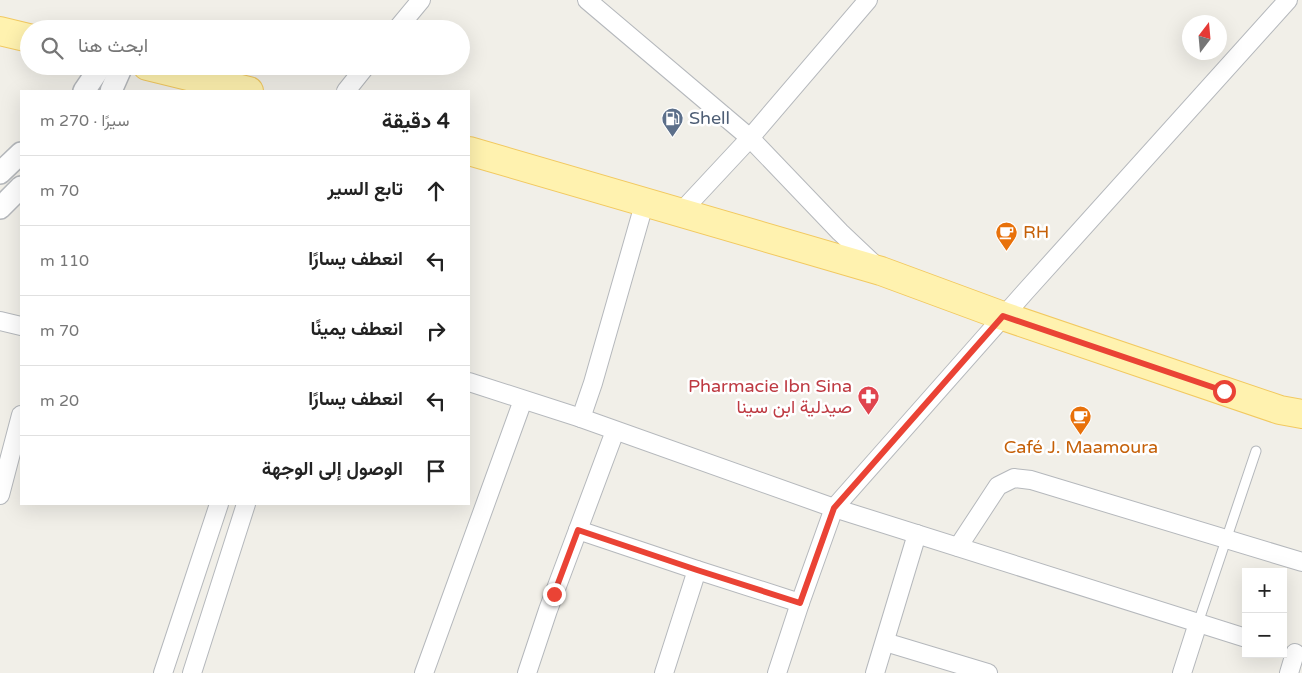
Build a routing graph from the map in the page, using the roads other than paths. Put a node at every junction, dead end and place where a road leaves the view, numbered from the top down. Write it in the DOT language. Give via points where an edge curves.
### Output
graph roads {
  1 [pos="421,0"];
  2 [pos="587,0"];
  3 [pos="868,0"];
  4 [pos="1288,0"];
  5 [pos="404,20"];
  6 [pos="0,31"];
  7 [pos="20,36"];
  8 [pos="95,75"];
  9 [pos="118,75"];
  10 [pos="184,75"];
  11 [pos="359,75"];
  12 [pos="85,90"];
  13 [pos="111,90"];
  14 [pos="245,90"];
  15 [pos="347,90"];
  16 [pos="750,138"];
  17 [pos="470,151"];
  18 [pos="20,154"];
  19 [pos="0,173"];
  20 [pos="20,188"];
  21 [pos="645,201"];
  22 [pos="0,208"];
  23 [pos="681,212"];
  24 [pos="881,271"];
  25 [pos="1003,316"];
  26 [pos="0,321"];
  27 [pos="20,326"];
  28 [pos="470,382"];
  29 [pos="523,400"];
  30 [pos="1295,415"];
  31 [pos="581,418"];
  32 [pos="20,419"];
  33 [pos="615,431"];
  34 [pos="1256,451"];
  35 [pos="0,495"];
  36 [pos="219,505"];
  37 [pos="246,505"];
  38 [pos="834,508"];
  39 [pos="578,530"];
  40 [pos="916,534"];
  41 [pos="1227,539"];
  42 [pos="958,547"];
  43 [pos="1302,562"];
  44 [pos="697,570"];
  45 [pos="800,603"];
  46 [pos="1198,623"];
  47 [pos="1242,637"];
  48 [pos="885,642"];
  49 [pos="1294,652"];
  50 [pos="163,673"];
  51 [pos="192,673"];
  52 [pos="424,673"];
  53 [pos="527,673"];
  54 [pos="664,673"];
  55 [pos="777,673"];
  56 [pos="875,673"];
  57 [pos="988,673"];
  58 [pos="1182,673"];
  59 [pos="1289,673"];
  1 -- 5 [label="street"];
  2 -- 16 [label="street"];
  3 -- 16 [label="street"];
  4 -- 25 [label="street"];
  6 -- 7 [label="main road"];
  8 -- 12 [label="street"];
  9 -- 13 [label="street"];
  10 -- 14 [label="main road"];
  11 -- 15 [label="street"];
  16 -- 23 [label="street"];
  16 -- 24 [label="street"];
  17 -- 21 [label="main road"];
  18 -- 19 [label="street"];
  20 -- 22 [label="street"];
  21 -- 23 [label="main road"];
  21 -- 31 [label="street"];
  23 -- 24 [label="main road"];
  24 -- 25 [label="main road"];
  25 -- 30 [label="main road"];
  25 -- 38 [label="street"];
  26 -- 27 [label="street"];
  28 -- 29 [label="street"];
  29 -- 31 [label="street"];
  29 -- 52 [label="street"];
  31 -- 33 [label="street"];
  32 -- 35 [label="street"];
  33 -- 38 [label="street"];
  33 -- 39 [label="street"];
  34 -- 41 [label="lane"];
  36 -- 50 [label="street"];
  37 -- 51 [label="street"];
  38 -- 40 [label="street"];
  38 -- 45 [label="street"];
  39 -- 44 [label="street"];
  39 -- 53 [label="street"];
  40 -- 42 [label="street"];
  40 -- 48 [label="street"];
  41 -- 42 [label="street" via="1031,480 1014,478 998,486"];
  41 -- 43 [label="street"];
  41 -- 46 [label="lane"];
  42 -- 46 [label="street"];
  44 -- 45 [label="street"];
  44 -- 54 [label="street"];
  45 -- 55 [label="street"];
  46 -- 47 [label="street"];
  46 -- 58 [label="street"];
  48 -- 56 [label="street"];
  48 -- 57 [label="street"];
  49 -- 59 [label="street"];
}
